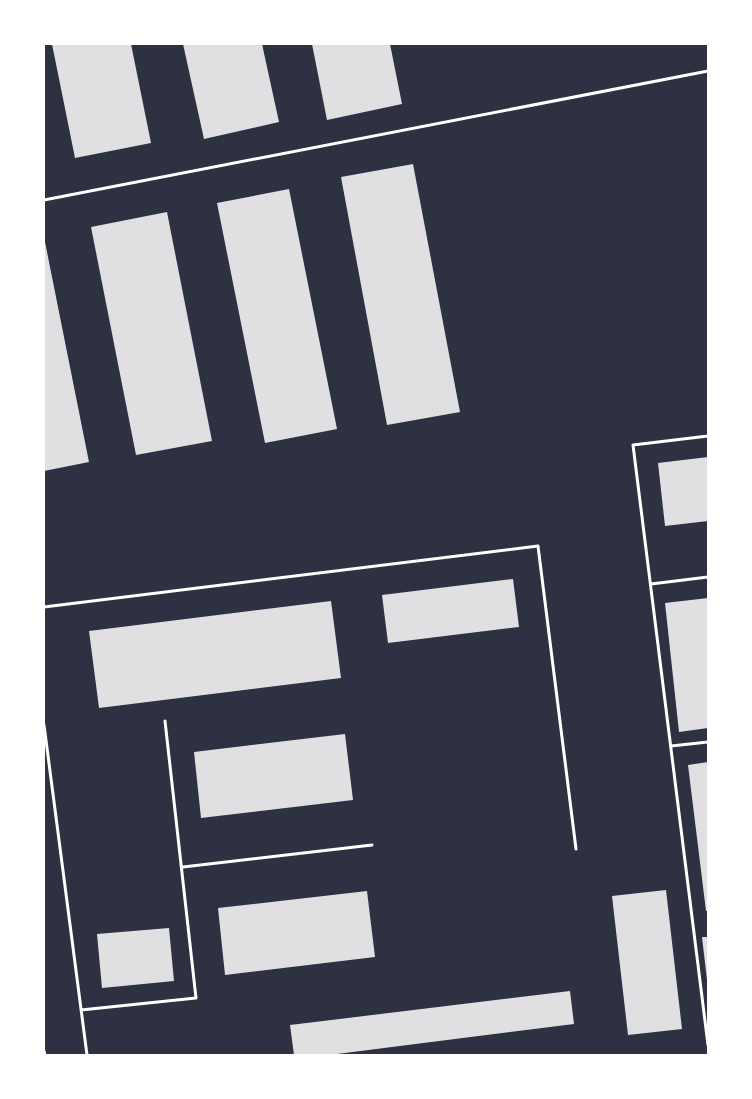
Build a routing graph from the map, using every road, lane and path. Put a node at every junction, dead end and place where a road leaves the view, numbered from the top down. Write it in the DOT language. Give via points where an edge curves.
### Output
graph roads {
  1 [pos="708,71"];
  2 [pos="44,200"];
  3 [pos="708,436"];
  4 [pos="708,578"];
  5 [pos="650,584"];
  6 [pos="44,607"];
  7 [pos="165,721"];
  8 [pos="44,725"];
  9 [pos="708,742"];
  10 [pos="671,746"];
  11 [pos="372,845"];
  12 [pos="576,849"];
  13 [pos="182,867"];
  14 [pos="81,1010"];
  15 [pos="708,1045"];
  16 [pos="44,1051"];
  17 [pos="45,1055"];
  18 [pos="87,1055"];
  1 -- 2 [label="lane"];
  3 -- 5 [label="lane" via="633,445"];
  4 -- 5 [label="lane"];
  5 -- 10 [label="lane"];
  6 -- 12 [label="lane" via="538,546"];
  7 -- 13 [label="lane"];
  8 -- 14 [label="lane"];
  9 -- 10 [label="lane"];
  10 -- 15 [label="lane"];
  11 -- 13 [label="lane"];
  13 -- 14 [label="lane" via="196,998"];
  14 -- 18 [label="lane"];
  16 -- 17 [label="lane"];
}
